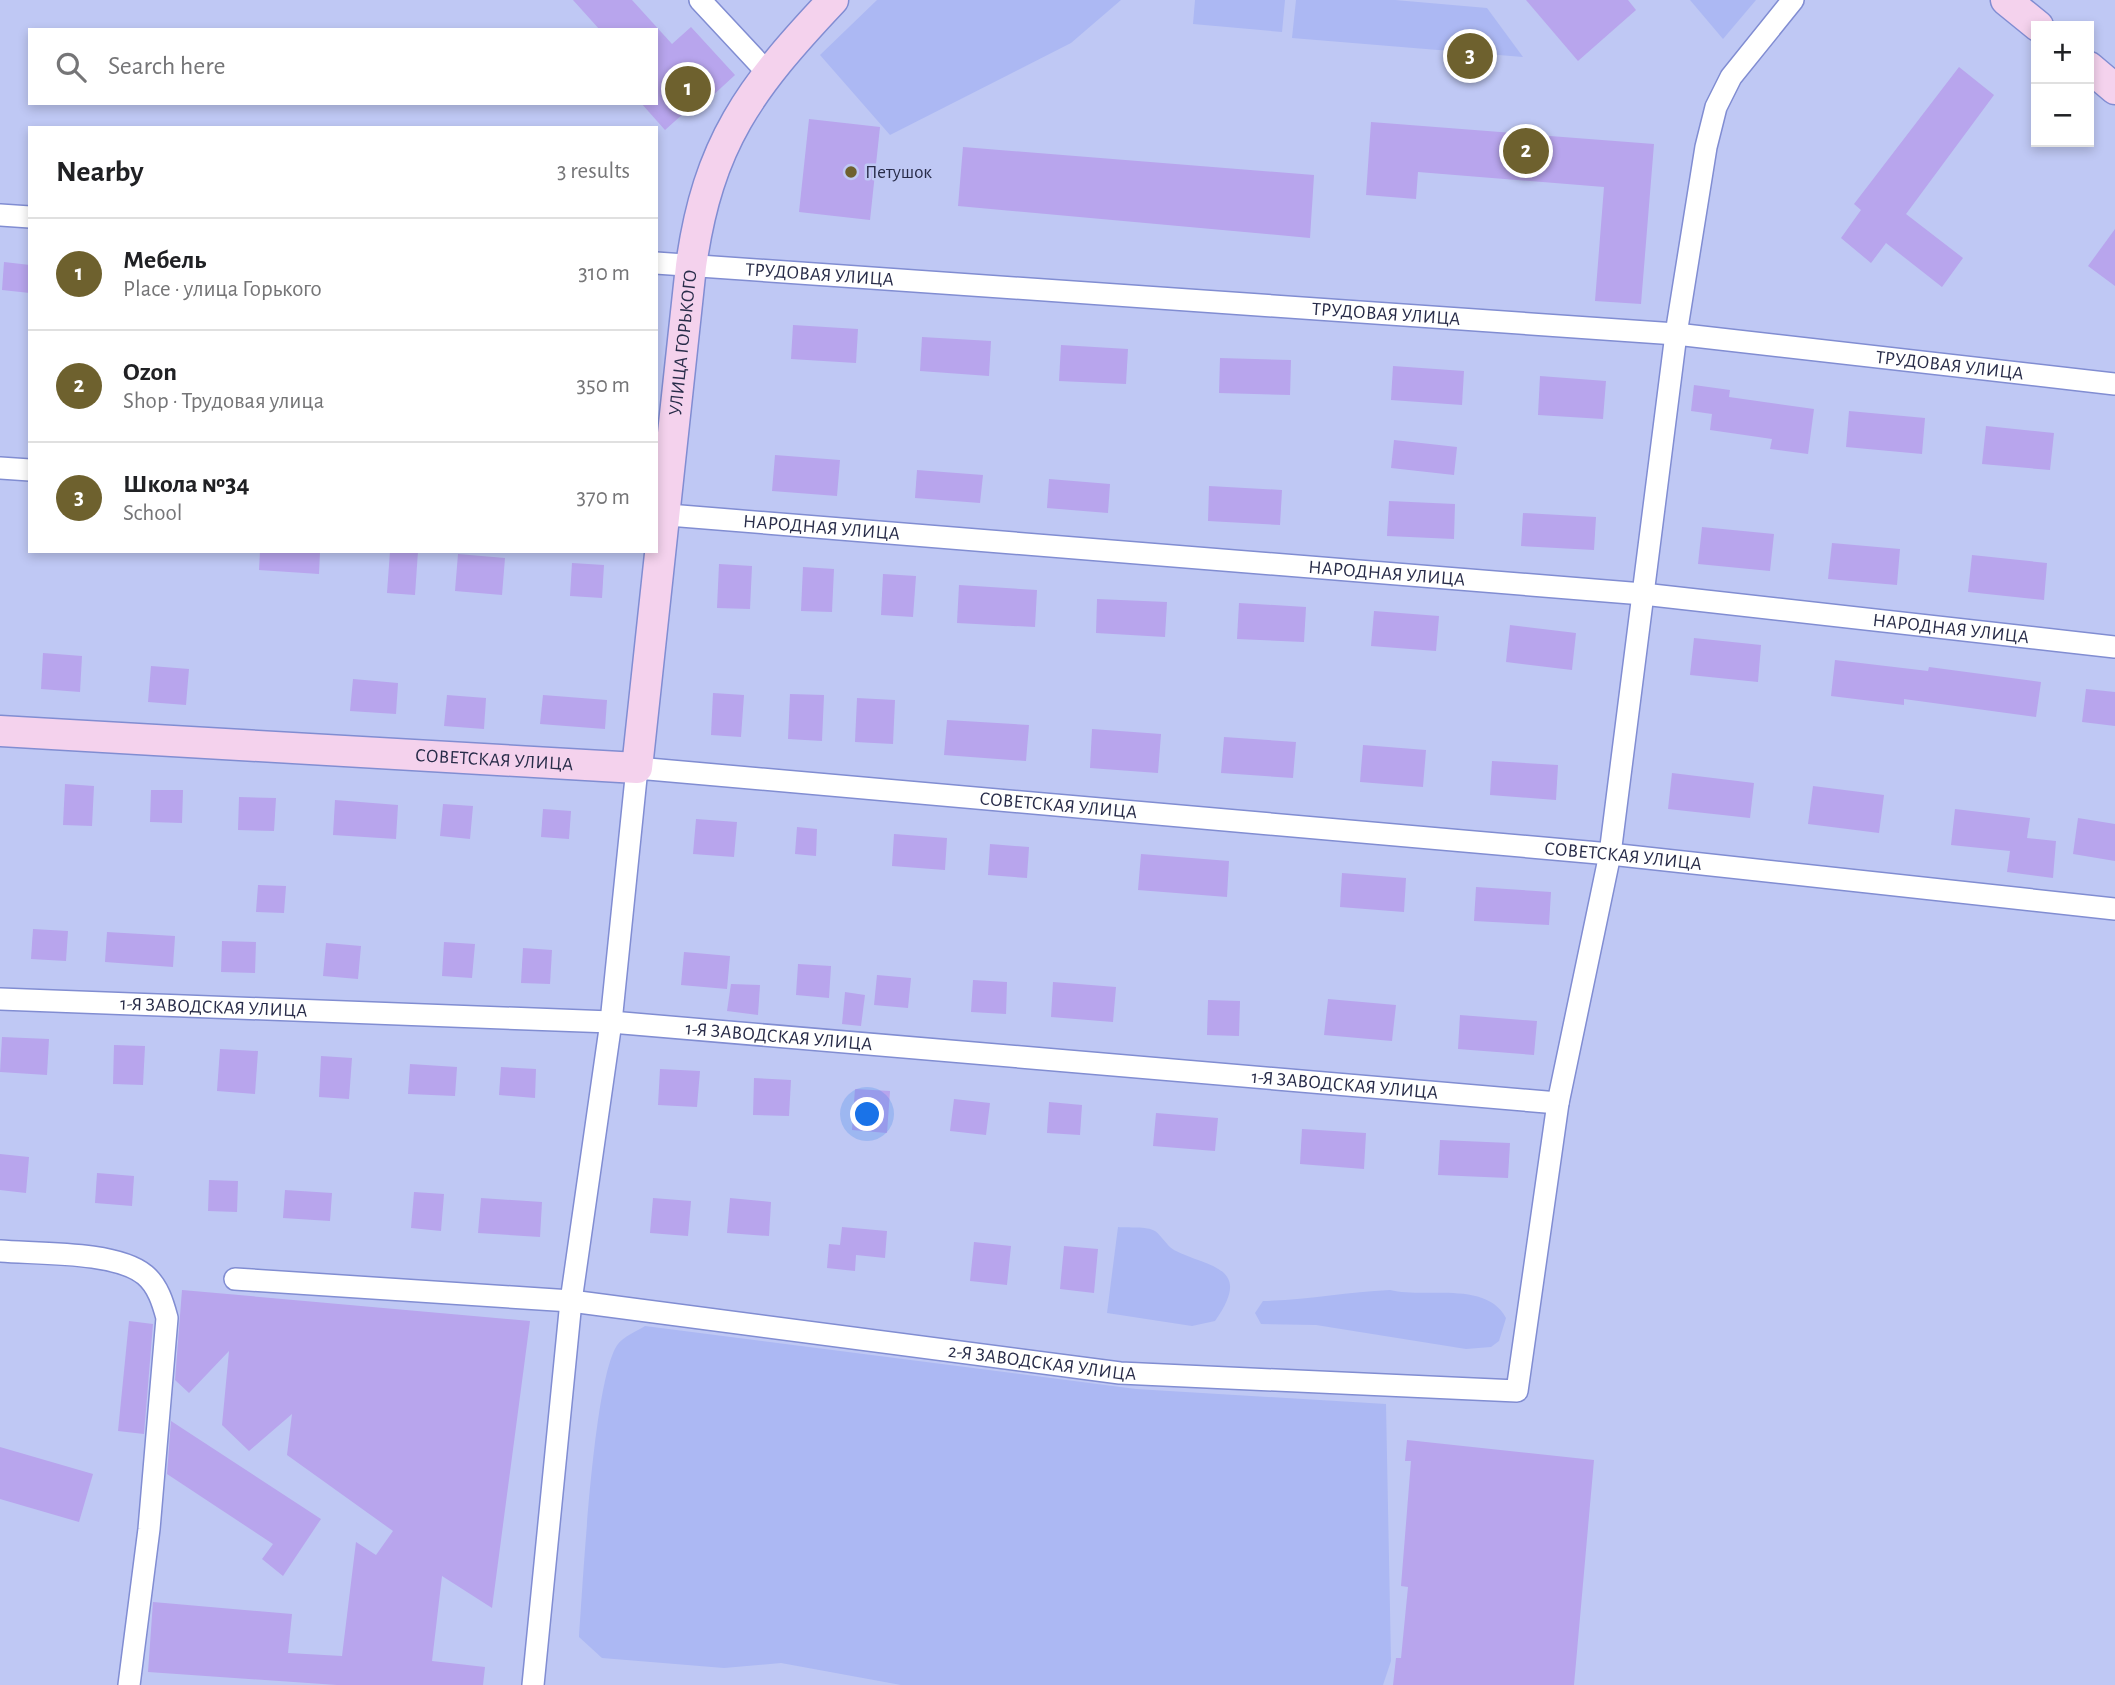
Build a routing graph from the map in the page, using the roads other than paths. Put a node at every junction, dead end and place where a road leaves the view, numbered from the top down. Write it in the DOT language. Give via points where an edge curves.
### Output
graph roads {
  1 [pos="700,0"];
  2 [pos="833,0"];
  3 [pos="1793,0"];
  4 [pos="2006,0"];
  5 [pos="2032,21"];
  6 [pos="2094,71"];
  7 [pos="768,73"];
  8 [pos="2115,89"];
  9 [pos="0,215"];
  10 [pos="28,217"];
  11 [pos="658,263"];
  12 [pos="691,266"];
  13 [pos="1676,334"];
  14 [pos="2115,384"];
  15 [pos="0,468"];
  16 [pos="28,470"];
  17 [pos="660,515"];
  18 [pos="658,537"];
  19 [pos="657,553"];
  20 [pos="1643,594"];
  21 [pos="2115,646"];
  22 [pos="0,731"];
  23 [pos="637,768"];
  24 [pos="1610,855"];
  25 [pos="2115,909"];
  26 [pos="0,999"];
  27 [pos="611,1022"];
  28 [pos="1558,1104"];
  29 [pos="0,1251"];
  30 [pos="235,1279"];
  31 [pos="571,1301"];
  32 [pos="129,1685"];
  33 [pos="533,1685"];
  1 -- 7 [label="street"];
  2 -- 7 [label="street, УЛИЦА ГОРЬКОГО"];
  3 -- 13 [label="street" via="1731,77 1716,107"];
  4 -- 5 [label="street"];
  6 -- 8 [label="street"];
  7 -- 12 [label="street, УЛИЦА ГОРЬКОГО" via="714,163 703,194"];
  9 -- 10 [label="street"];
  11 -- 12 [label="street, ТРУДОВАЯ УЛИЦА"];
  12 -- 13 [label="street, ТРУДОВАЯ УЛИЦА"];
  12 -- 17 [label="street, УЛИЦА ГОРЬКОГО"];
  13 -- 14 [label="street, ТРУДОВАЯ УЛИЦА"];
  13 -- 20 [label="street"];
  15 -- 16 [label="street"];
  17 -- 18 [label="street, УЛИЦА ГОРЬКОГО"];
  17 -- 20 [label="street, НАРОДНАЯ УЛИЦА"];
  19 -- 23 [label="street, УЛИЦА ГОРЬКОГО"];
  20 -- 21 [label="street, НАРОДНАЯ УЛИЦА"];
  20 -- 24 [label="street"];
  22 -- 23 [label="street, СОВЕТСКАЯ УЛИЦА"];
  23 -- 24 [label="street, СОВЕТСКАЯ УЛИЦА"];
  23 -- 27 [label="street"];
  24 -- 25 [label="street, СОВЕТСКАЯ УЛИЦА"];
  24 -- 28 [label="street"];
  26 -- 27 [label="street, 1-Я ЗАВОДСКАЯ УЛИЦА"];
  27 -- 28 [label="street, 1-Я ЗАВОДСКАЯ УЛИЦА"];
  27 -- 31 [label="street"];
  28 -- 31 [label="street, 2-Я ЗАВОДСКАЯ УЛИЦА" via="1517,1391 1120,1373"];
  29 -- 32 [label="street" via="119,1261 145,1275 161,1296 167,1318 149,1529"];
  30 -- 31 [label="street, 2-Я ЗАВОДСКАЯ УЛИЦА"];
  31 -- 33 [label="street"];
}
